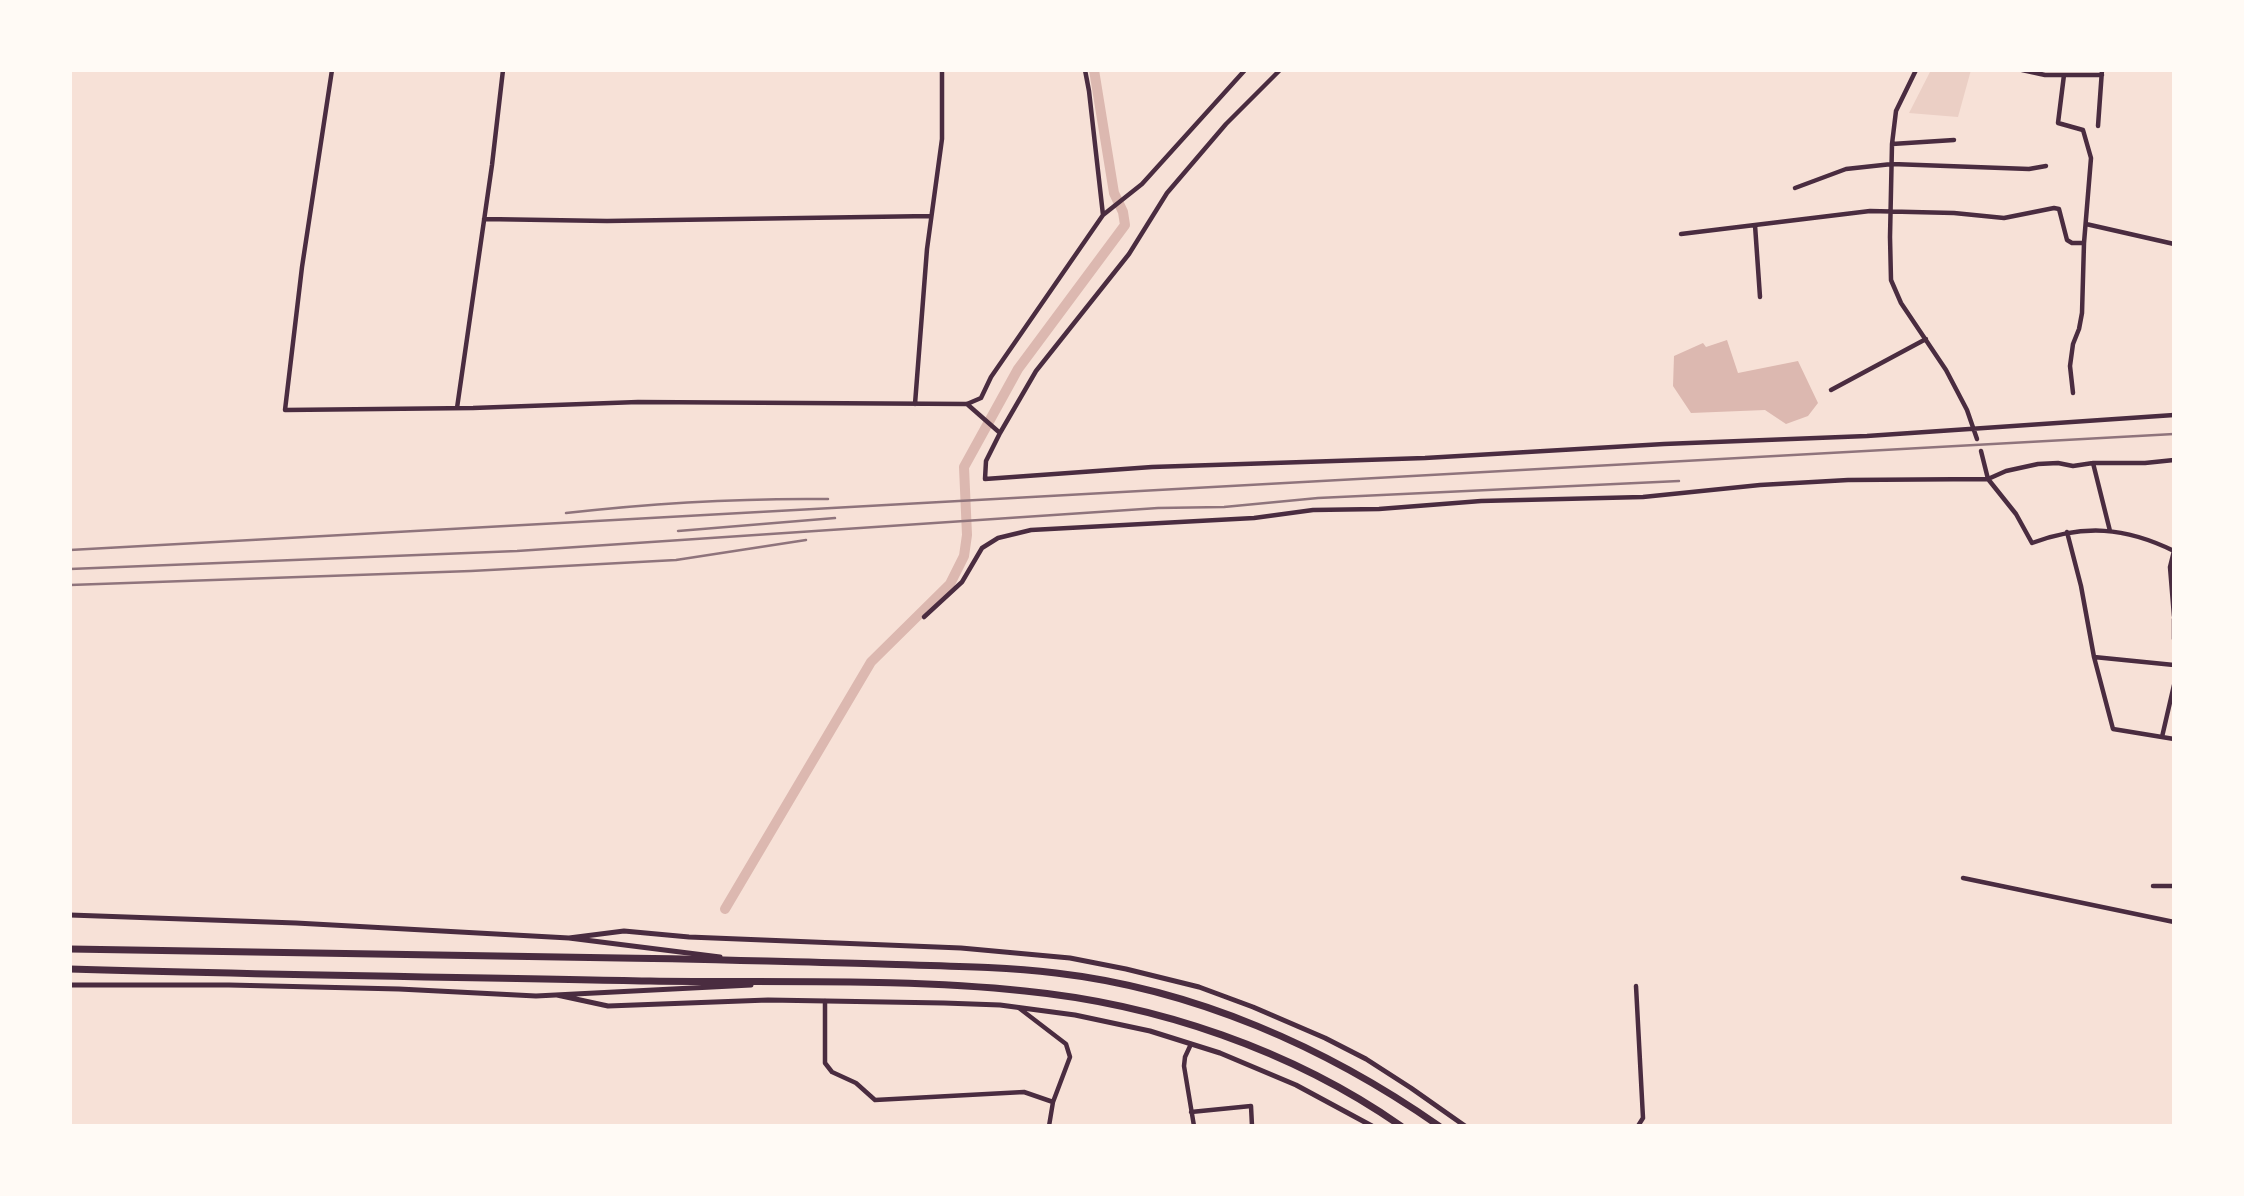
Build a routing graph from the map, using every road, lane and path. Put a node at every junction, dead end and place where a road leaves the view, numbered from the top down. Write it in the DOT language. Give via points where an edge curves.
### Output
graph roads {
  1 [pos="332,70"];
  2 [pos="503,70"];
  3 [pos="942,70"];
  4 [pos="1085,70"];
  5 [pos="1245,70"];
  6 [pos="1280,70"];
  7 [pos="1916,70"];
  8 [pos="2022,70"];
  9 [pos="2102,73"];
  10 [pos="2064,75"];
  11 [pos="2098,126"];
  12 [pos="1954,140"];
  13 [pos="1892,144"];
  14 [pos="1892,164"];
  15 [pos="2046,166"];
  16 [pos="1795,188"];
  17 [pos="1891,211"];
  18 [pos="1103,215"];
  19 [pos="931,216"];
  20 [pos="484,219"];
  21 [pos="2086,224"];
  22 [pos="1755,225"];
  23 [pos="1681,234"];
  24 [pos="2084,243"];
  25 [pos="2174,244"];
  26 [pos="1760,297"];
  27 [pos="1926,339"];
  28 [pos="1831,390"];
  29 [pos="2073,393"];
  30 [pos="915,404"];
  31 [pos="967,404"];
  32 [pos="457,408"];
  33 [pos="2174,415"];
  34 [pos="1975,428"];
  35 [pos="1000,433"];
  36 [pos="1977,439"];
  37 [pos="1981,451"];
  38 [pos="2174,460"];
  39 [pos="2093,463"];
  40 [pos="1989,479"];
  41 [pos="2110,531"];
  42 [pos="2067,533"];
  43 [pos="924,617"];
  44 [pos="2174,617"];
  45 [pos="2174,639"];
  46 [pos="2094,657"];
  47 [pos="2174,664"];
  48 [pos="2174,685"];
  49 [pos="2162,737"];
  50 [pos="2174,739"];
  51 [pos="1963,878"];
  52 [pos="2153,886"];
  53 [pos="2174,886"];
  54 [pos="70,915"];
  55 [pos="2174,922"];
  56 [pos="569,938"];
  57 [pos="70,949"];
  58 [pos="741,960"];
  59 [pos="70,969"];
  60 [pos="779,982"];
  61 [pos="70,985"];
  62 [pos="1636,986"];
  63 [pos="557,995"];
  64 [pos="825,1001"];
  65 [pos="1018,1007"];
  66 [pos="1191,1043"];
  67 [pos="1053,1102"];
  68 [pos="1191,1112"];
  69 [pos="1049,1126"];
  70 [pos="1195,1126"];
  71 [pos="1252,1126"];
  72 [pos="1372,1126"];
  73 [pos="1401,1126"];
  74 [pos="1439,1126"];
  75 [pos="1465,1126"];
  76 [pos="1638,1126"];
  1 -- 32 [label="street" via="285,410"];
  2 -- 20 [label="street"];
  3 -- 19 [label="street" via="942,139"];
  4 -- 18 [label="street"];
  5 -- 18 [label="street" via="1177,146"];
  6 -- 35 [label="street" via="1167,193 1129,254 1036,371"];
  7 -- 13 [label="street" via="1896,111"];
  8 -- 10 [label="street"];
  9 -- 10 [label="street"];
  9 -- 11 [label="street"];
  10 -- 21 [label="street" via="2058,123 2082,130 2091,158"];
  12 -- 13 [label="street"];
  13 -- 14 [label="street"];
  14 -- 15 [label="street"];
  14 -- 16 [label="street" via="1846,169"];
  14 -- 17 [label="street"];
  17 -- 22 [label="street"];
  17 -- 24 [label="street" via="2004,218 2054,208 2062,214 2067,240"];
  17 -- 27 [label="street" via="1891,280"];
  18 -- 31 [label="street" via="981,398"];
  19 -- 20 [label="street"];
  19 -- 30 [label="street"];
  20 -- 32 [label="street"];
  21 -- 24 [label="street"];
  21 -- 25 [label="street"];
  22 -- 23 [label="street"];
  22 -- 26 [label="street"];
  24 -- 29 [label="street" via="2082,313 2070,366"];
  27 -- 28 [label="street"];
  27 -- 34 [label="street"];
  30 -- 31 [label="street"];
  30 -- 32 [label="street" via="638,402"];
  31 -- 35 [label="street"];
  33 -- 34 [label="street"];
  34 -- 35 [label="street" via="985,479 986,461"];
  34 -- 36 [label="street"];
  37 -- 40 [label="street"];
  38 -- 39 [label="street"];
  39 -- 40 [label="street" via="2038,464"];
  39 -- 41 [label="street"];
  40 -- 42 [label="street" via="2032,542"];
  40 -- 43 [label="street" via="1798,483 1643,497 1313,510 1254,518 1031,530 998,538 982,548 962,582"];
  41 -- 42 [label="street"];
  41 -- 44 [label="street" via="2134,534 2174,551 2170,567"];
  42 -- 46 [label="street"];
  44 -- 45 [label="street"];
  46 -- 47 [label="street"];
  46 -- 49 [label="street" via="2113,729"];
  48 -- 49 [label="street"];
  49 -- 50 [label="street"];
  51 -- 55 [label="street"];
  52 -- 53 [label="street"];
  54 -- 56 [label="street"];
  56 -- 58 [label="street"];
  56 -- 75 [label="street" via="624,931 961,948 1070,958 1126,969 1199,987 1325,1038 1366,1059"];
  57 -- 58 [label="highway"];
  58 -- 74 [label="highway" via="1058,973 1156,993 1278,1035 1366,1079"];
  59 -- 60 [label="highway"];
  60 -- 63 [label="street"];
  60 -- 73 [label="highway" via="965,986 1056,995 1147,1012 1252,1047 1345,1091"];
  61 -- 63 [label="street"];
  62 -- 76 [label="street" via="1643,1118"];
  63 -- 64 [label="street" via="608,1006"];
  64 -- 65 [label="street"];
  64 -- 67 [label="street" via="825,1063 875,1100 1024,1092"];
  65 -- 66 [label="street" via="1107,1021"];
  65 -- 67 [label="street" via="1066,1044 1070,1057"];
  66 -- 68 [label="street" via="1184,1066"];
  66 -- 72 [label="street" via="1261,1069"];
  67 -- 69 [label="street"];
  68 -- 70 [label="street"];
  68 -- 71 [label="street" via="1251,1106"];
}
